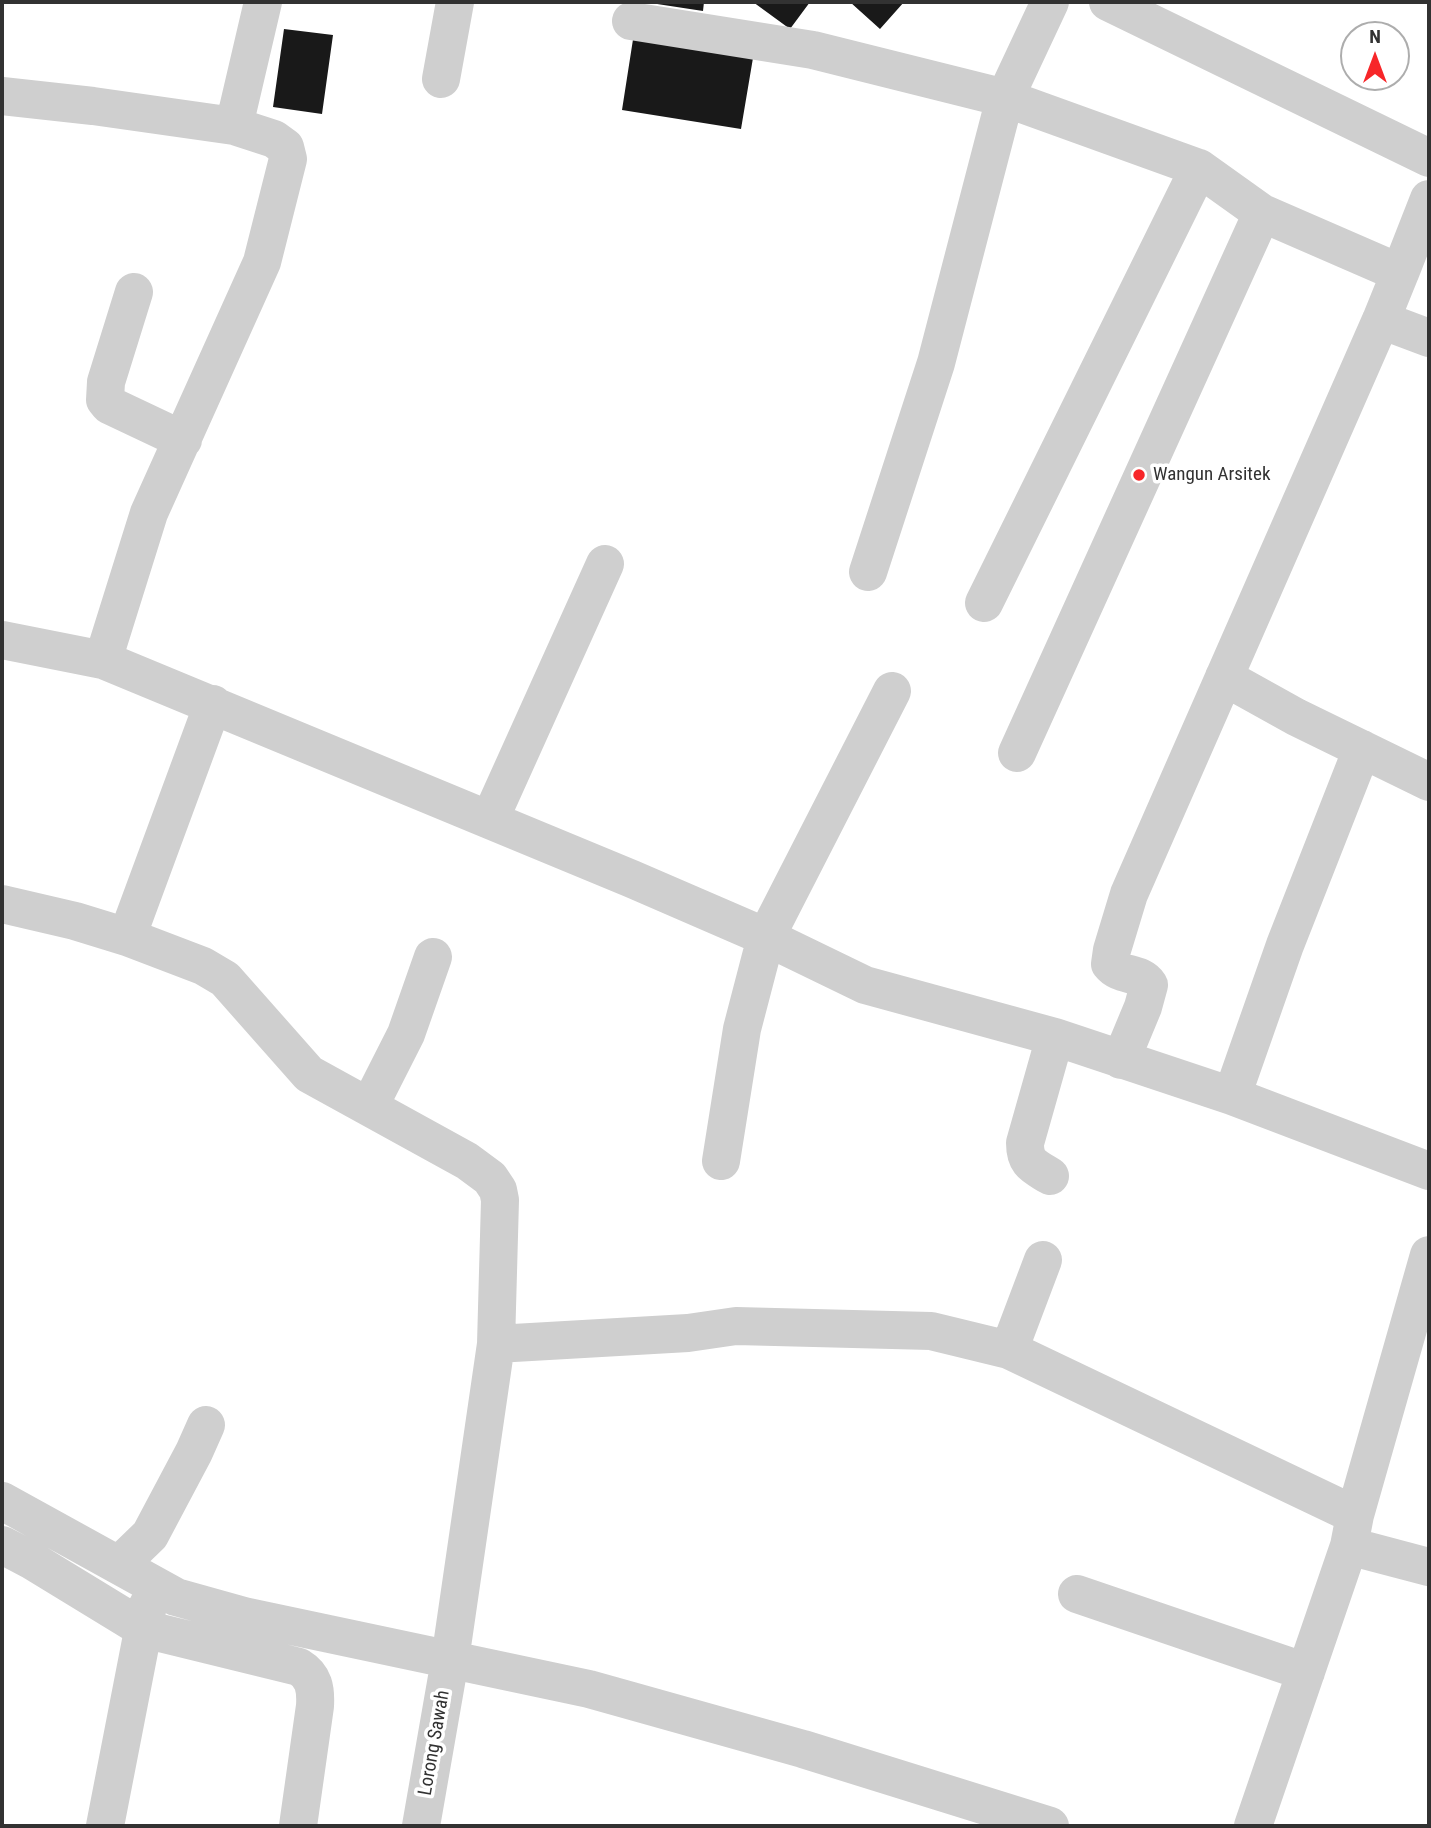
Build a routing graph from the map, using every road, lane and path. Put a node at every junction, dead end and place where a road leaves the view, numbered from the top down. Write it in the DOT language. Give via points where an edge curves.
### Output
graph roads {
  1 [pos="262,2"];
  2 [pos="455,2"];
  3 [pos="1049,2"];
  4 [pos="1108,2"];
  5 [pos="631,22"];
  6 [pos="441,79"];
  7 [pos="2,96"];
  8 [pos="1004,98"];
  9 [pos="234,126"];
  10 [pos="1429,158"];
  11 [pos="1199,168"];
  12 [pos="1429,199"];
  13 [pos="1262,213"];
  14 [pos="1400,273"];
  15 [pos="134,292"];
  16 [pos="1381,320"];
  17 [pos="1429,338"];
  18 [pos="183,440"];
  19 [pos="605,564"];
  20 [pos="868,572"];
  21 [pos="984,603"];
  22 [pos="2,640"];
  23 [pos="103,660"];
  24 [pos="1224,677"];
  25 [pos="892,691"];
  26 [pos="214,704"];
  27 [pos="1362,748"];
  28 [pos="1017,753"];
  29 [pos="1429,782"];
  30 [pos="490,819"];
  31 [pos="2,904"];
  32 [pos="127,937"];
  33 [pos="766,937"];
  34 [pos="433,957"];
  35 [pos="1055,1038"];
  36 [pos="1121,1060"];
  37 [pos="1232,1096"];
  38 [pos="369,1107"];
  39 [pos="721,1161"];
  40 [pos="1429,1171"];
  41 [pos="1050,1176"];
  42 [pos="1429,1255"];
  43 [pos="1043,1259"];
  44 [pos="496,1344"];
  45 [pos="1009,1350"];
  46 [pos="206,1425"];
  47 [pos="2,1501"];
  48 [pos="1352,1530"];
  49 [pos="2,1545"];
  50 [pos="1429,1567"];
  51 [pos="135,1574"];
  52 [pos="1077,1594"];
  53 [pos="144,1629"];
  54 [pos="450,1660"];
  55 [pos="1306,1672"];
  56 [pos="105,1826"];
  57 [pos="298,1826"];
  58 [pos="421,1826"];
  59 [pos="1051,1826"];
  60 [pos="1253,1826"];
  1 -- 9 [label="street"];
  2 -- 6 [label="street"];
  3 -- 8 [label="street"];
  4 -- 10 [label="street"];
  5 -- 8 [label="street" via="813,50"];
  7 -- 9 [label="street"];
  8 -- 11 [label="street"];
  8 -- 20 [label="street" via="936,363"];
  9 -- 18 [label="street" via="274,139 285,147 288,159 262,262"];
  11 -- 13 [label="street"];
  11 -- 21 [label="street"];
  12 -- 14 [label="street"];
  13 -- 14 [label="street"];
  13 -- 28 [label="street"];
  14 -- 16 [label="street"];
  15 -- 18 [label="street" via="104,400"];
  16 -- 17 [label="street"];
  16 -- 24 [label="street"];
  18 -- 23 [label="street" via="149,513"];
  19 -- 30 [label="street"];
  22 -- 23 [label="street"];
  23 -- 26 [label="street"];
  24 -- 27 [label="street"];
  24 -- 36 [label="street" via="1129,894 1112,950 1110,964 1115,971 1142,978 1149,985"];
  25 -- 33 [label="street"];
  26 -- 30 [label="street"];
  26 -- 32 [label="street"];
  27 -- 29 [label="street"];
  27 -- 37 [label="street"];
  30 -- 33 [label="street"];
  31 -- 32 [label="street, Lorong Sawah"];
  32 -- 38 [label="street, Lorong Sawah" via="225,979 309,1074"];
  33 -- 35 [label="street" via="865,985"];
  33 -- 39 [label="street" via="742,1029"];
  34 -- 38 [label="street" via="406,1034"];
  35 -- 36 [label="street"];
  35 -- 41 [label="street" via="1026,1143 1032,1165"];
  36 -- 37 [label="street"];
  37 -- 40 [label="street"];
  38 -- 44 [label="street, Lorong Sawah" via="480,1170 498,1190"];
  42 -- 48 [label="street"];
  43 -- 45 [label="street"];
  44 -- 45 [label="street" via="736,1326 931,1331"];
  44 -- 54 [label="street, Lorong Sawah"];
  45 -- 48 [label="street"];
  46 -- 51 [label="street"];
  47 -- 51 [label="street"];
  48 -- 50 [label="street"];
  48 -- 55 [label="street"];
  49 -- 53 [label="street"];
  51 -- 53 [label="street"];
  51 -- 54 [label="street" via="176,1597 244,1616"];
  52 -- 55 [label="street"];
  53 -- 56 [label="street"];
  53 -- 57 [label="street" via="299,1668 310,1676 316,1694"];
  54 -- 58 [label="street, Lorong Sawah"];
  54 -- 59 [label="street" via="616,1697"];
  55 -- 60 [label="street"];
}
